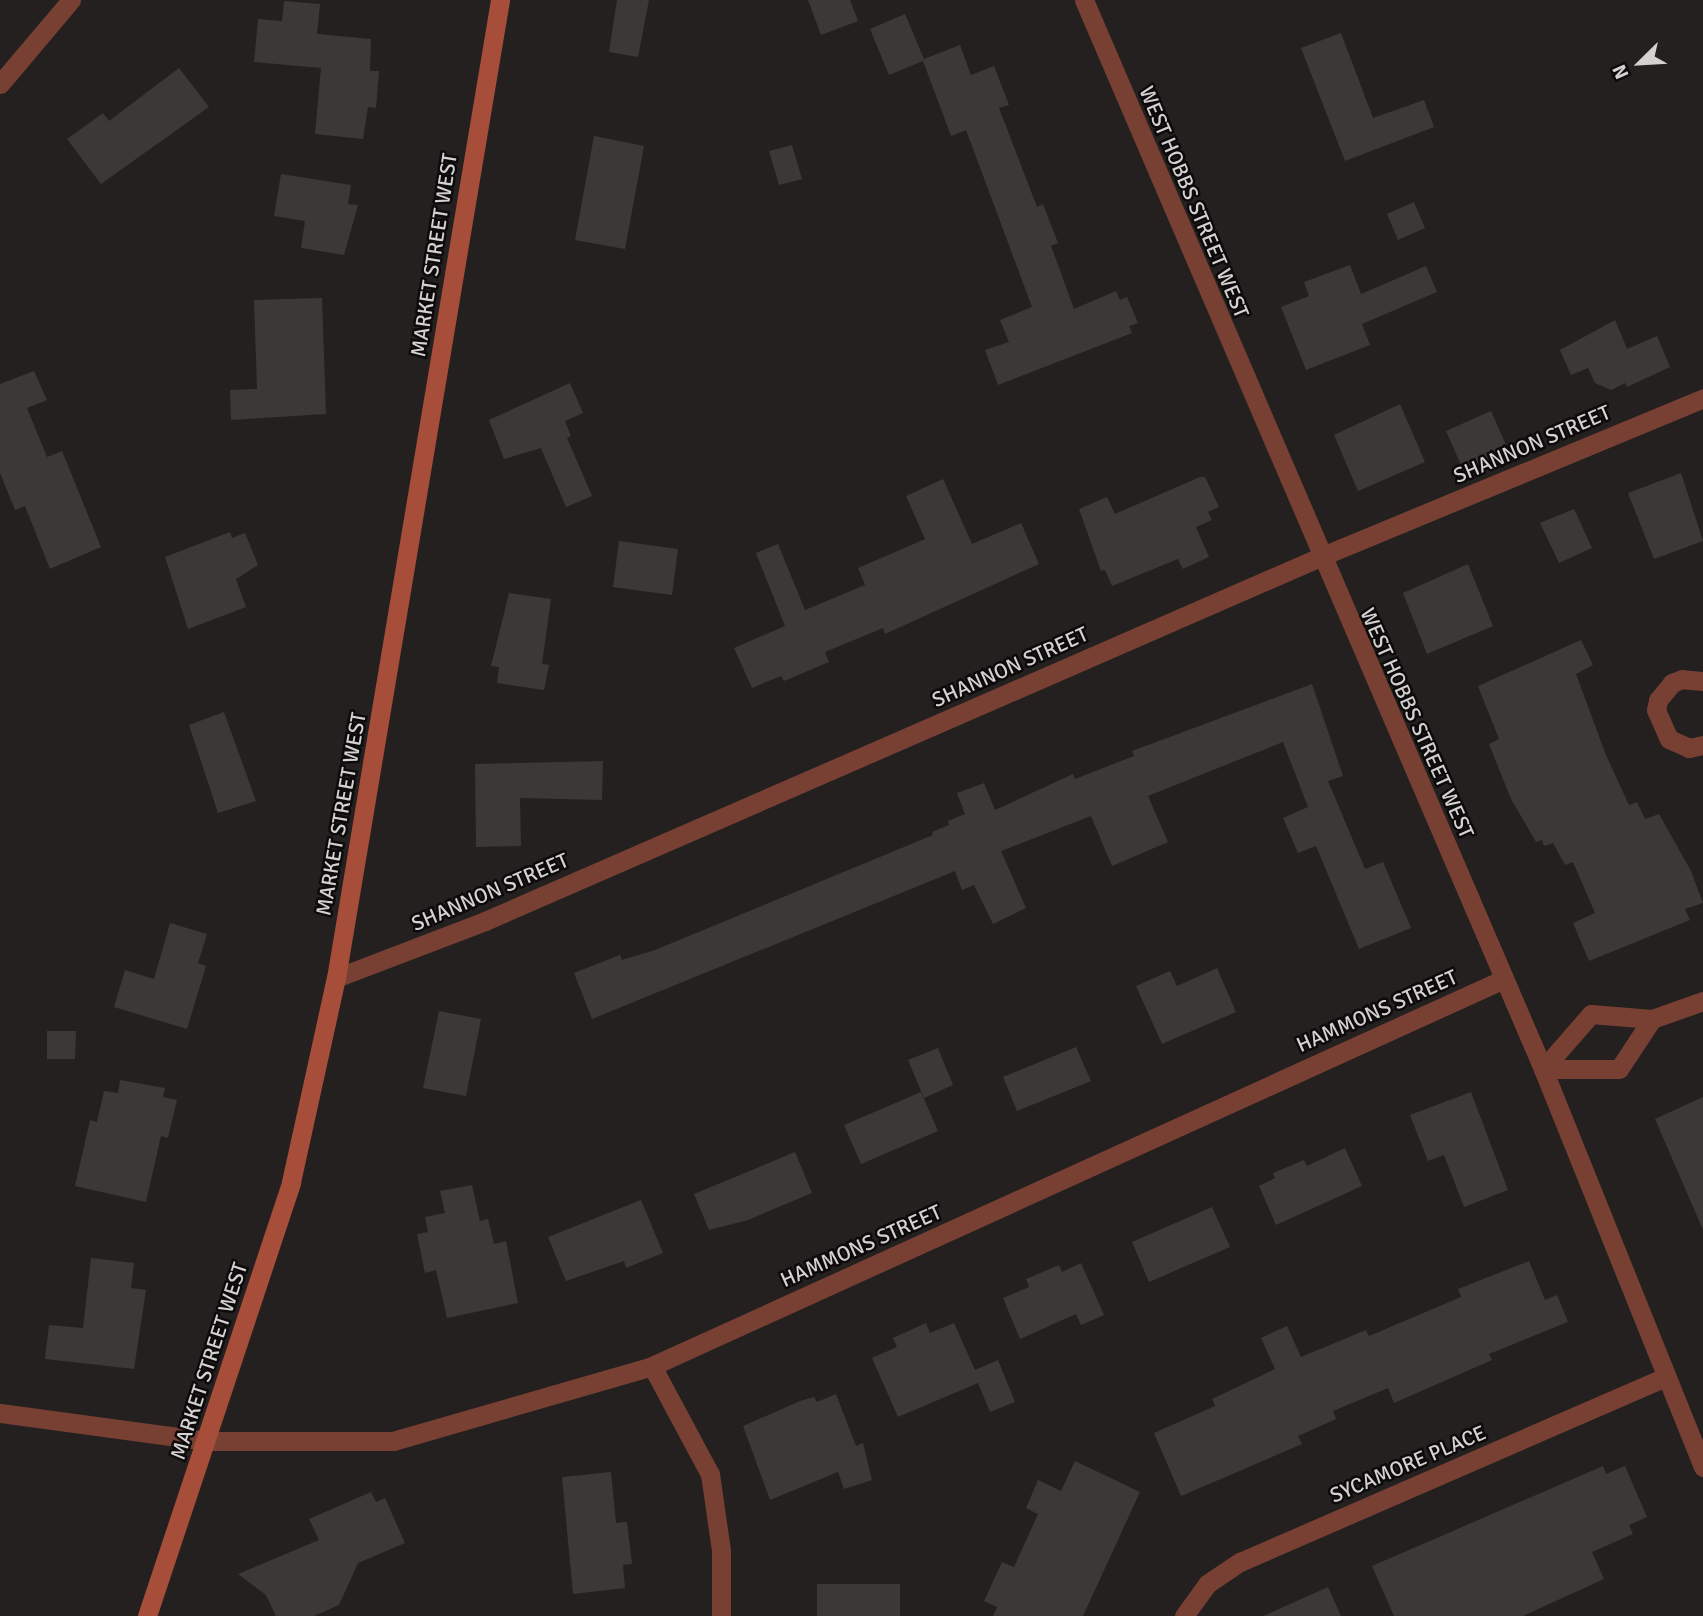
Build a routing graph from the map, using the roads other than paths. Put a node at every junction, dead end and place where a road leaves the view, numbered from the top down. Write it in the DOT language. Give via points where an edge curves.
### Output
graph roads {
  1 [pos="71,0"];
  2 [pos="500,0"];
  3 [pos="1084,0"];
  4 [pos="0,84"];
  5 [pos="1703,398"];
  6 [pos="1320,557"];
  7 [pos="1703,681"];
  8 [pos="1702,749"];
  9 [pos="336,978"];
  10 [pos="1503,979"];
  11 [pos="1703,1001"];
  12 [pos="1652,1019"];
  13 [pos="1543,1069"];
  14 [pos="652,1366"];
  15 [pos="1666,1377"];
  16 [pos="0,1413"];
  17 [pos="207,1441"];
  18 [pos="1703,1467"];
  19 [pos="148,1616"];
  20 [pos="721,1616"];
  21 [pos="1184,1616"];
  1 -- 4 [label="street"];
  2 -- 9 [label="main road, MARKET STREET WEST"];
  3 -- 6 [label="street, WEST HOBBS STREET WEST"];
  5 -- 6 [label="street, SHANNON STREET"];
  6 -- 9 [label="street, SHANNON STREET" via="485,921"];
  6 -- 10 [label="street, WEST HOBBS STREET WEST"];
  7 -- 8 [label="street" via="1672,683 1656,710 1669,739"];
  9 -- 17 [label="main road, MARKET STREET WEST" via="291,1182"];
  10 -- 13 [label="street, WEST HOBBS STREET WEST"];
  10 -- 14 [label="street, HAMMONS STREET"];
  11 -- 12 [label="street"];
  12 -- 13 [label="street" via="1591,1014"];
  12 -- 13 [label="street" via="1619,1069"];
  13 -- 15 [label="street, WEST HOBBS STREET WEST"];
  14 -- 17 [label="street, HAMMONS STREET" via="393,1441"];
  14 -- 20 [label="street" via="710,1474 721,1550"];
  15 -- 18 [label="street, WEST HOBBS STREET WEST"];
  15 -- 21 [label="street, SYCAMORE PLACE" via="1240,1562 1207,1584"];
  16 -- 17 [label="street, HAMMONS STREET"];
  17 -- 19 [label="main road, MARKET STREET WEST"];
}
